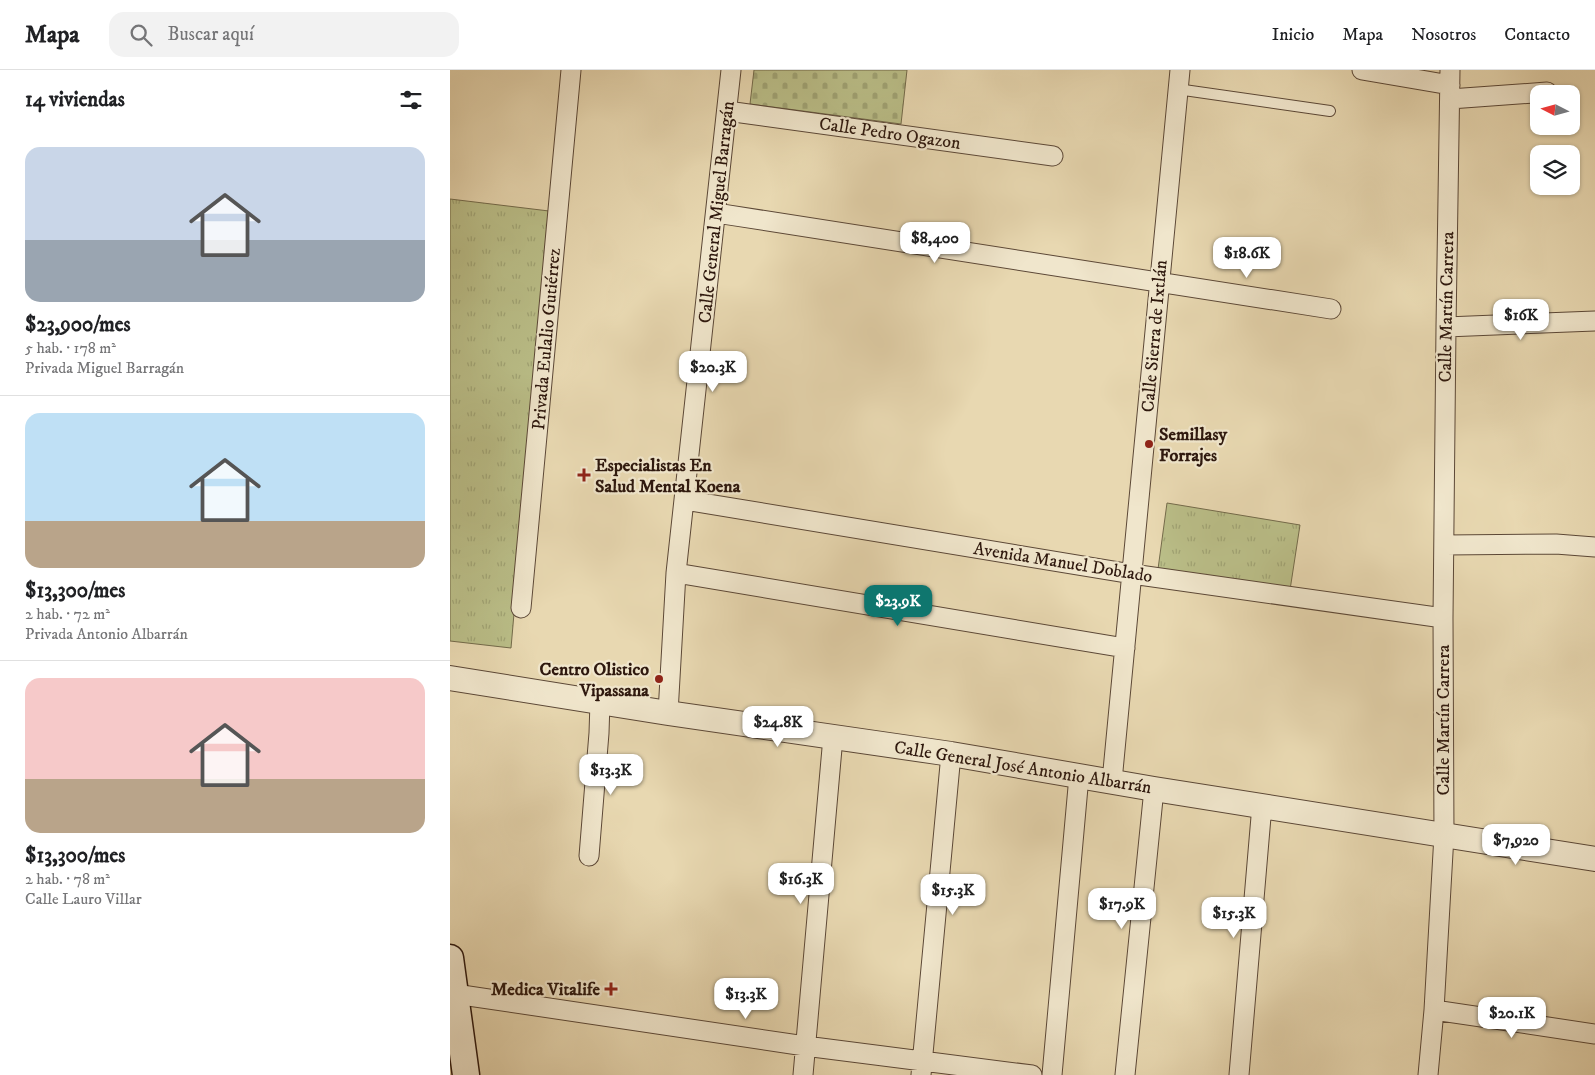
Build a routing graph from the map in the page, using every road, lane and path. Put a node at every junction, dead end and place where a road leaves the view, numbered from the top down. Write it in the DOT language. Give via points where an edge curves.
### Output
graph roads {
  1 [pos="571,70"];
  2 [pos="731,70"];
  3 [pos="1180,70"];
  4 [pos="1362,70"];
  5 [pos="1450,85"];
  6 [pos="1177,89"];
  7 [pos="1530,91"];
  8 [pos="727,111"];
  9 [pos="1330,111"];
  10 [pos="1053,156"];
  11 [pos="716,212"];
  12 [pos="1159,283"];
  13 [pos="1331,309"];
  14 [pos="1595,321"];
  15 [pos="1446,327"];
  16 [pos="684,500"];
  17 [pos="1445,545"];
  18 [pos="1595,547"];
  19 [pos="676,573"];
  20 [pos="1132,574"];
  21 [pos="521,608"];
  22 [pos="1443,618"];
  23 [pos="1125,648"];
  24 [pos="450,678"];
  25 [pos="600,702"];
  26 [pos="668,713"];
  27 [pos="833,737"];
  28 [pos="951,754"];
  29 [pos="1079,776"];
  30 [pos="1112,781"];
  31 [pos="1154,789"];
  32 [pos="1262,805"];
  33 [pos="1444,835"];
  34 [pos="589,856"];
  35 [pos="1595,858"];
  36 [pos="450,958"];
  37 [pos="455,994"];
  38 [pos="1434,1010"];
  39 [pos="1595,1034"];
  40 [pos="806,1046"];
  41 [pos="922,1068"];
  42 [pos="466,1075"];
  43 [pos="803,1075"];
  44 [pos="1032,1075"];
  45 [pos="1052,1075"];
  46 [pos="1125,1075"];
  47 [pos="1239,1075"];
  48 [pos="1428,1075"];
  1 -- 21 [label="street, Privada Eulalio Gutiérrez"];
  2 -- 8 [label="street, Calle General Miguel Barragán"];
  3 -- 6 [label="street, Calle Sierra de Ixtlán"];
  4 -- 5 [label="street"];
  5 -- 7 [label="street"];
  5 -- 15 [label="street, Calle Martín Carrera"];
  6 -- 9 [label="lane"];
  6 -- 12 [label="street, Calle Sierra de Ixtlán"];
  8 -- 10 [label="street, Calle Pedro Ogazon"];
  8 -- 11 [label="street, Calle General Miguel Barragán"];
  11 -- 12 [label="street"];
  11 -- 16 [label="street, Calle General Miguel Barragán"];
  12 -- 13 [label="street"];
  12 -- 20 [label="street, Calle Sierra de Ixtlán"];
  14 -- 15 [label="street"];
  15 -- 17 [label="street, Calle Martín Carrera"];
  16 -- 19 [label="street, Calle General Miguel Barragán"];
  16 -- 20 [label="street, Avenida Manuel Doblado"];
  17 -- 18 [label="street"];
  17 -- 22 [label="street, Calle Martín Carrera"];
  19 -- 23 [label="street"];
  19 -- 26 [label="street, Calle General Miguel Barragán"];
  20 -- 22 [label="street, Avenida Manuel Doblado"];
  20 -- 23 [label="street, Calle Sierra de Ixtlán"];
  22 -- 33 [label="street, Calle Martín Carrera"];
  23 -- 30 [label="street, Calle Sierra de Ixtlán"];
  24 -- 25 [label="street, Calle General José Antonio Albarrán"];
  25 -- 26 [label="street, Calle General José Antonio Albarrán"];
  25 -- 34 [label="street"];
  26 -- 27 [label="street, Calle General José Antonio Albarrán"];
  27 -- 28 [label="street, Calle General José Antonio Albarrán"];
  27 -- 40 [label="street"];
  28 -- 29 [label="street, Calle General José Antonio Albarrán"];
  28 -- 41 [label="street"];
  29 -- 30 [label="street, Calle General José Antonio Albarrán"];
  29 -- 45 [label="street"];
  30 -- 31 [label="street, Calle General José Antonio Albarrán"];
  31 -- 32 [label="street, Calle General José Antonio Albarrán"];
  31 -- 46 [label="street"];
  32 -- 33 [label="street, Calle General José Antonio Albarrán"];
  32 -- 47 [label="street"];
  33 -- 35 [label="street, Calle General José Antonio Albarrán"];
  33 -- 38 [label="street, Calle Martín Carrera"];
  36 -- 37 [label="main road"];
  37 -- 40 [label="street"];
  37 -- 42 [label="main road"];
  38 -- 39 [label="street"];
  38 -- 48 [label="street, Calle Martín Carrera"];
  40 -- 41 [label="street"];
  40 -- 43 [label="street"];
  41 -- 44 [label="street"];
}
